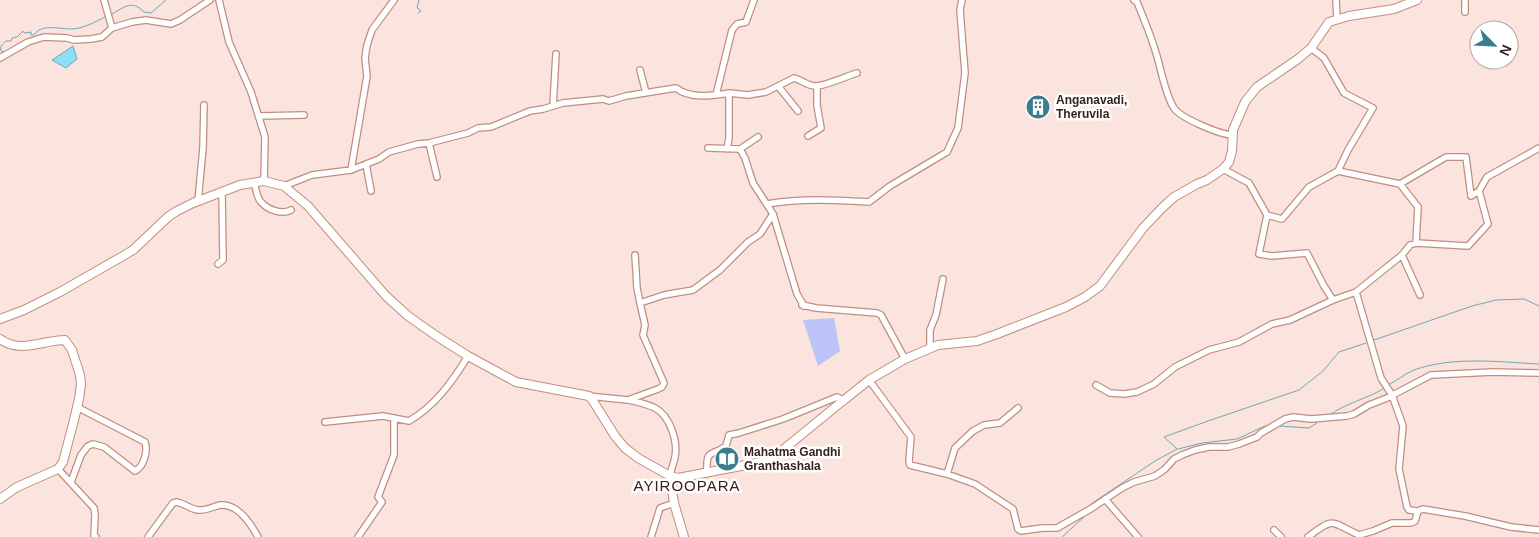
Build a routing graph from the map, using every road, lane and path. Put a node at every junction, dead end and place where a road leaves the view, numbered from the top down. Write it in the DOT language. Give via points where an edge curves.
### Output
graph roads {
  1 [pos="104,0"];
  2 [pos="210,0"];
  3 [pos="219,0"];
  4 [pos="394,0"];
  5 [pos="754,0"];
  6 [pos="962,0"];
  7 [pos="1134,0"];
  8 [pos="1336,0"];
  9 [pos="1417,0"];
  10 [pos="1465,0"];
  11 [pos="1406,3"];
  12 [pos="1465,12"];
  13 [pos="1337,19"];
  14 [pos="112,28"];
  15 [pos="1311,48"];
  16 [pos="556,54"];
  17 [pos="0,58"];
  18 [pos="640,70"];
  19 [pos="857,72"];
  20 [pos="778,86"];
  21 [pos="817,86"];
  22 [pos="646,93"];
  23 [pos="729,93"];
  24 [pos="716,96"];
  25 [pos="204,105"];
  26 [pos="553,106"];
  27 [pos="798,111"];
  28 [pos="304,115"];
  29 [pos="259,116"];
  30 [pos="1233,135"];
  31 [pos="808,136"];
  32 [pos="758,137"];
  33 [pos="429,142"];
  34 [pos="708,148"];
  35 [pos="1539,148"];
  36 [pos="727,149"];
  37 [pos="740,149"];
  38 [pos="366,164"];
  39 [pos="1223,169"];
  40 [pos="351,170"];
  41 [pos="1338,171"];
  42 [pos="437,177"];
  43 [pos="264,181"];
  44 [pos="254,183"];
  45 [pos="1400,184"];
  46 [pos="284,186"];
  47 [pos="371,191"];
  48 [pos="1479,191"];
  49 [pos="222,192"];
  50 [pos="198,201"];
  51 [pos="767,204"];
  52 [pos="292,210"];
  53 [pos="773,214"];
  54 [pos="1267,215"];
  55 [pos="1416,243"];
  56 [pos="635,255"];
  57 [pos="1402,255"];
  58 [pos="218,264"];
  59 [pos="943,279"];
  60 [pos="1356,292"];
  61 [pos="1420,295"];
  62 [pos="1333,300"];
  63 [pos="640,303"];
  64 [pos="0,319"];
  65 [pos="0,339"];
  66 [pos="930,348"];
  67 [pos="468,356"];
  68 [pos="905,359"];
  69 [pos="1539,373"];
  70 [pos="870,380"];
  71 [pos="1096,384"];
  72 [pos="1392,395"];
  73 [pos="588,396"];
  74 [pos="628,400"];
  75 [pos="843,400"];
  76 [pos="77,408"];
  77 [pos="1018,408"];
  78 [pos="394,419"];
  79 [pos="325,422"];
  80 [pos="58,469"];
  81 [pos="707,472"];
  82 [pos="947,474"];
  83 [pos="670,476"];
  84 [pos="70,482"];
  85 [pos="0,498"];
  86 [pos="1105,499"];
  87 [pos="674,503"];
  88 [pos="1418,511"];
  89 [pos="1274,530"];
  90 [pos="1539,530"];
  91 [pos="1022,534"];
  92 [pos="1359,536"];
  93 [pos="96,537"];
  94 [pos="148,537"];
  95 [pos="258,537"];
  96 [pos="358,537"];
  97 [pos="651,537"];
  98 [pos="684,537"];
  99 [pos="1138,537"];
  100 [pos="1281,537"];
  101 [pos="1308,537"];
  1 -- 14 [label="street"];
  2 -- 14 [label="street" via="171,24 146,20"];
  3 -- 29 [label="street" via="229,42"];
  4 -- 40 [label="street" via="372,30 367,45 367,76"];
  5 -- 24 [label="street" via="746,22 737,24 732,30"];
  6 -- 51 [label="street" via="965,73 958,128 947,152 869,202 825,199"];
  7 -- 30 [label="street" via="1156,52 1174,109 1198,124"];
  8 -- 13 [label="street"];
  9 -- 11 [label="main road"];
  10 -- 12 [label="street"];
  11 -- 13 [label="main road" via="1378,13"];
  13 -- 15 [label="main road" via="1329,22"];
  14 -- 17 [label="street" via="102,37 91,39 44,37"];
  15 -- 30 [label="main road" via="1257,87 1245,102"];
  15 -- 41 [label="street" via="1324,58 1344,93 1373,108"];
  16 -- 26 [label="street"];
  18 -- 22 [label="street"];
  19 -- 21 [label="street"];
  20 -- 21 [label="street" via="794,78"];
  20 -- 23 [label="street" via="757,94"];
  20 -- 27 [label="street"];
  21 -- 31 [label="street" via="822,128"];
  22 -- 24 [label="street" via="676,88 682,93"];
  22 -- 26 [label="street" via="609,101 563,102"];
  23 -- 24 [label="street"];
  23 -- 36 [label="street"];
  25 -- 50 [label="street"];
  26 -- 33 [label="street" via="530,111 491,127"];
  28 -- 29 [label="street"];
  29 -- 43 [label="street" via="265,137"];
  30 -- 39 [label="main road" via="1229,162"];
  32 -- 37 [label="street"];
  33 -- 38 [label="street" via="389,152"];
  33 -- 42 [label="street"];
  34 -- 36 [label="street"];
  35 -- 48 [label="street" via="1488,177"];
  36 -- 37 [label="street"];
  37 -- 51 [label="street" via="753,183"];
  38 -- 40 [label="street"];
  38 -- 47 [label="street"];
  39 -- 54 [label="street" via="1249,183"];
  39 -- 66 [label="main road" via="1174,197 1162,208 1100,286 1085,297 978,341"];
  40 -- 46 [label="street" via="312,175"];
  41 -- 45 [label="street"];
  41 -- 54 [label="street" via="1309,187 1282,219"];
  43 -- 44 [label="main road"];
  43 -- 46 [label="main road"];
  44 -- 49 [label="main road"];
  44 -- 52 [label="street" via="261,203 277,212"];
  45 -- 48 [label="street" via="1446,157 1466,157 1471,196"];
  45 -- 55 [label="street" via="1418,208"];
  46 -- 67 [label="main road" via="308,206 386,296 408,316"];
  48 -- 55 [label="street" via="1488,224 1468,246"];
  49 -- 50 [label="main road"];
  49 -- 58 [label="street" via="223,260"];
  50 -- 64 [label="main road" via="169,216 123,256 60,292"];
  51 -- 53 [label="street"];
  53 -- 63 [label="street" via="760,234 693,290"];
  53 -- 68 [label="street" via="802,305 881,315"];
  54 -- 62 [label="street" via="1259,254 1307,253"];
  55 -- 57 [label="street"];
  56 -- 63 [label="street"];
  57 -- 60 [label="street"];
  57 -- 61 [label="street"];
  59 -- 66 [label="street" via="930,330"];
  60 -- 62 [label="street"];
  60 -- 72 [label="street" via="1381,378"];
  62 -- 71 [label="street" via="1290,320 1272,324 1239,342 1209,350 1137,392 1110,393"];
  63 -- 74 [label="street" via="645,325 643,335 664,382 658,389"];
  65 -- 76 [label="main road" via="23,346 64,340 72,350 80,374"];
  66 -- 68 [label="main road"];
  67 -- 73 [label="main road" via="516,382"];
  67 -- 78 [label="street" via="439,397 416,417 409,421"];
  68 -- 70 [label="main road"];
  69 -- 72 [label="street" via="1431,376"];
  70 -- 75 [label="main road"];
  70 -- 82 [label="street" via="911,437 910,465"];
  72 -- 86 [label="street" via="1347,416 1292,417 1239,444 1195,450 1174,458 1155,476 1128,485"];
  72 -- 88 [label="street" via="1403,426 1399,469 1407,507"];
  73 -- 74 [label="street"];
  73 -- 83 [label="main road" via="625,448"];
  74 -- 83 [label="street" via="656,409 672,430 675,458"];
  75 -- 81 [label="main road" via="770,458"];
  75 -- 81 [label="street" via="837,397 783,419 729,435 726,446 706,459"];
  76 -- 80 [label="main road" via="63,462"];
  76 -- 84 [label="street" via="145,442 146,447 141,466 135,472 104,447 88,446"];
  77 -- 82 [label="street" via="1000,423 972,430 956,448"];
  78 -- 79 [label="street" via="383,416"];
  78 -- 96 [label="street" via="394,455 378,497 382,502"];
  80 -- 84 [label="street"];
  80 -- 85 [label="main road"];
  81 -- 83 [label="main road" via="678,478"];
  82 -- 91 [label="street" via="976,484 1013,508"];
  83 -- 87 [label="main road"];
  84 -- 93 [label="street" via="94,508"];
  86 -- 91 [label="street" via="1057,528 1042,528"];
  86 -- 99 [label="street"];
  87 -- 97 [label="street" via="660,508"];
  87 -- 98 [label="main road"];
  88 -- 90 [label="street" via="1423,509"];
  88 -- 92 [label="street" via="1411,523 1392,523"];
  89 -- 100 [label="street"];
  92 -- 101 [label="street" via="1330,522"];
  94 -- 95 [label="street" via="176,502 201,511 231,506 238,509"];
}
